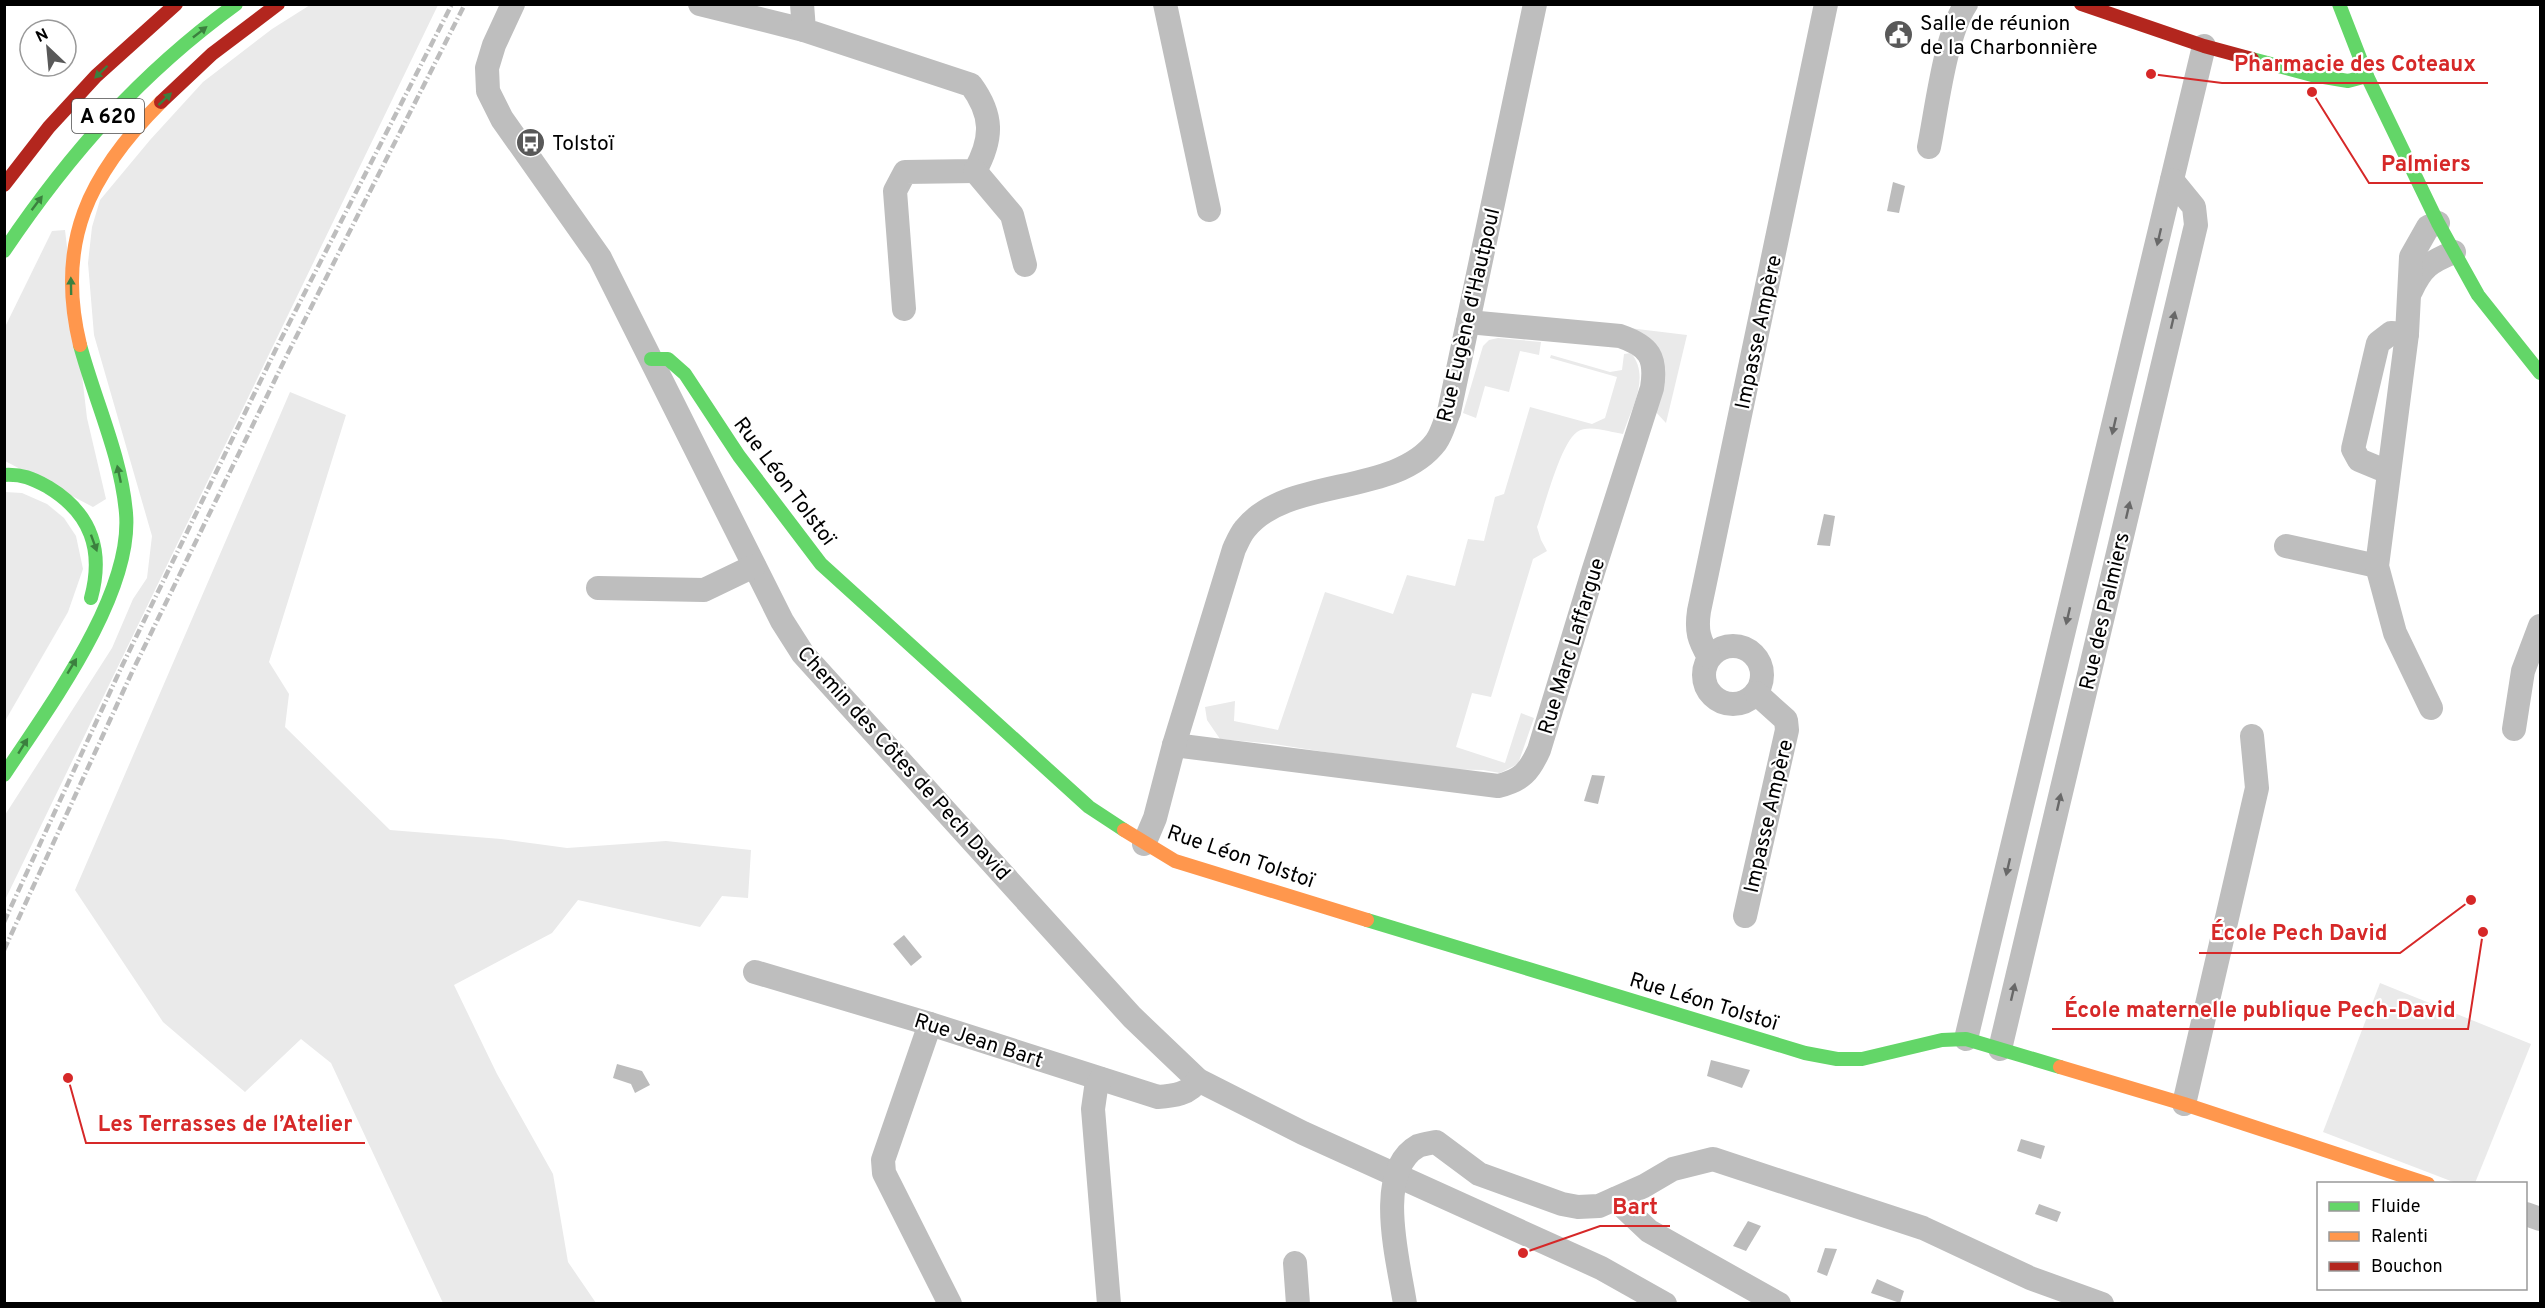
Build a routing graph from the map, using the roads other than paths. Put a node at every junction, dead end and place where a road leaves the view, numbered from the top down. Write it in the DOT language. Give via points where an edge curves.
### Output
graph roads {
  1 [pos="176,4"];
  2 [pos="236,4"];
  3 [pos="279,4"];
  4 [pos="513,4"];
  5 [pos="700,4"];
  6 [pos="802,4"];
  7 [pos="1165,4"];
  8 [pos="1535,4"];
  9 [pos="1826,4"];
  10 [pos="1966,4"];
  11 [pos="2081,4"];
  12 [pos="2339,4"];
  13 [pos="804,30"];
  14 [pos="2204,46"];
  15 [pos="2367,76"];
  16 [pos="1929,147"];
  17 [pos="975,171"];
  18 [pos="2172,180"];
  19 [pos="4,184"];
  20 [pos="1209,210"];
  21 [pos="2438,223"];
  22 [pos="4,251"];
  23 [pos="2454,252"];
  24 [pos="1025,265"];
  25 [pos="2410,293"];
  26 [pos="904,309"];
  27 [pos="1468,322"];
  28 [pos="2407,334"];
  29 [pos="651,359"];
  30 [pos="2541,373"];
  31 [pos="2388,472"];
  32 [pos="4,475"];
  33 [pos="2286,546"];
  34 [pos="754,566"];
  35 [pos="2377,566"];
  36 [pos="598,588"];
  37 [pos="84,611"];
  38 [pos="2541,626"];
  39 [pos="1709,657"];
  40 [pos="1756,693"];
  41 [pos="2431,708"];
  42 [pos="2514,729"];
  43 [pos="2252,736"];
  44 [pos="1174,745"];
  45 [pos="4,775"];
  46 [pos="1144,844"];
  47 [pos="1745,916"];
  48 [pos="755,972"];
  49 [pos="930,1024"];
  50 [pos="1966,1039"];
  51 [pos="2000,1049"];
  52 [pos="1101,1079"];
  53 [pos="1198,1080"];
  54 [pos="2184,1104"];
  55 [pos="1394,1175"];
  56 [pos="2422,1182"];
  57 [pos="1615,1199"];
  58 [pos="1295,1263"];
  59 [pos="950,1304"];
  60 [pos="1109,1304"];
  61 [pos="1298,1304"];
  62 [pos="1405,1304"];
  63 [pos="1665,1304"];
  64 [pos="1779,1304"];
  65 [pos="2102,1304"];
  1 -- 19 [label="main road, A 620, one-way" via="96,75"];
  22 -- 2 [label="main road, A 620, one-way" via="74,154 121,102 176,51"];
  45 -- 3 [label="main road, one-way" via="111,595 126,532 117,463 76,333 72,306 71,264 82,216 90,194 111,160 142,120 246,27"];
  4 -- 29 [label="street, Chemin des Côtes de Pech David" via="487,68 488,91 502,118 600,258"];
  5 -- 13 [label="street"];
  6 -- 13 [label="street"];
  7 -- 20 [label="street"];
  8 -- 27 [label="street, Rue Eugène d'Hautpoul"];
  9 -- 39 [label="street, Impasse Ampère" via="1699,611 1696,629"];
  10 -- 16 [label="street" via="1951,38"];
  11 -- 14 [label="main road"];
  12 -- 15 [label="main road"];
  13 -- 17 [label="street" via="971,85 984,103 989,128"];
  14 -- 15 [label="main road" via="2331,79 2348,81"];
  14 -- 18 [label="street, Rue des Palmiers"];
  15 -- 21 [label="main road"];
  17 -- 24 [label="street" via="1012,215"];
  17 -- 26 [label="street" via="905,172 895,191"];
  18 -- 50 [label="street, Rue des Palmiers, one-way"];
  51 -- 18 [label="street, Rue des Palmiers, one-way" via="2196,225 2194,207"];
  21 -- 23 [label="main road"];
  21 -- 25 [label="street" via="2428,227 2411,257"];
  23 -- 25 [label="street" via="2433,261 2419,273"];
  23 -- 30 [label="main road" via="2478,296"];
  25 -- 28 [label="street"];
  27 -- 44 [label="street, Rue Eugène d'Hautpoul" via="1449,412 1437,441 1418,460 1393,472 1281,504 1258,516 1245,529 1234,549"];
  27 -- 44 [label="street, Rue Marc Laffargue" via="1620,336 1639,342 1650,354 1655,372 1531,767 1515,782 1498,786"];
  28 -- 31 [label="street"];
  28 -- 31 [label="street" via="2391,333 2378,343 2353,449 2359,460"];
  29 -- 34 [label="street, Chemin des Côtes de Pech David"];
  29 -- 46 [label="main road, Rue Léon Tolstoï" via="672,361 688,379 778,511 821,564 1089,807"];
  31 -- 35 [label="street"];
  32 -- 37 [label="main road, one-way" via="23,475 48,486 84,516 98,554 98,573"];
  33 -- 35 [label="street"];
  34 -- 36 [label="street" via="704,590"];
  34 -- 53 [label="street, Chemin des Côtes de Pech David" via="803,654 1132,1017"];
  35 -- 41 [label="street" via="2395,633"];
  38 -- 42 [label="street" via="2523,671"];
  39 -- 40 [label="street" via="1704,681 1706,689 1718,700 1734,704"];
  39 -- 40 [label="street" via="1731,645 1748,649 1762,669"];
  40 -- 47 [label="street, Impasse Ampère" via="1786,720 1787,730"];
  43 -- 54 [label="street" via="2257,788"];
  44 -- 46 [label="street, Rue Eugène d'Hautpoul"];
  46 -- 50 [label="main road, Rue Léon Tolstoï" via="1175,861 1805,1053 1862,1059 1942,1040"];
  48 -- 49 [label="street, Rue Jean Bart"];
  49 -- 52 [label="street, Rue Jean Bart"];
  49 -- 59 [label="street" via="883,1160 884,1173"];
  50 -- 51 [label="main road"];
  51 -- 54 [label="main road"];
  52 -- 53 [label="street, Rue Jean Bart" via="1158,1097 1175,1096 1189,1090"];
  52 -- 60 [label="street" via="1093,1109"];
  53 -- 55 [label="street, Chemin des Côtes de Pech David"];
  54 -- 56 [label="main road"];
  55 -- 57 [label="street" via="1418,1146 1436,1142 1479,1174 1562,1204 1599,1206"];
  55 -- 62 [label="street" via="1390,1207"];
  55 -- 63 [label="street, Chemin des Côtes de Pech David" via="1601,1268"];
  57 -- 64 [label="street" via="1649,1231"];
  57 -- 65 [label="street" via="1673,1169 1713,1159 1923,1228 2030,1278"];
  58 -- 61 [label="street"];
}
